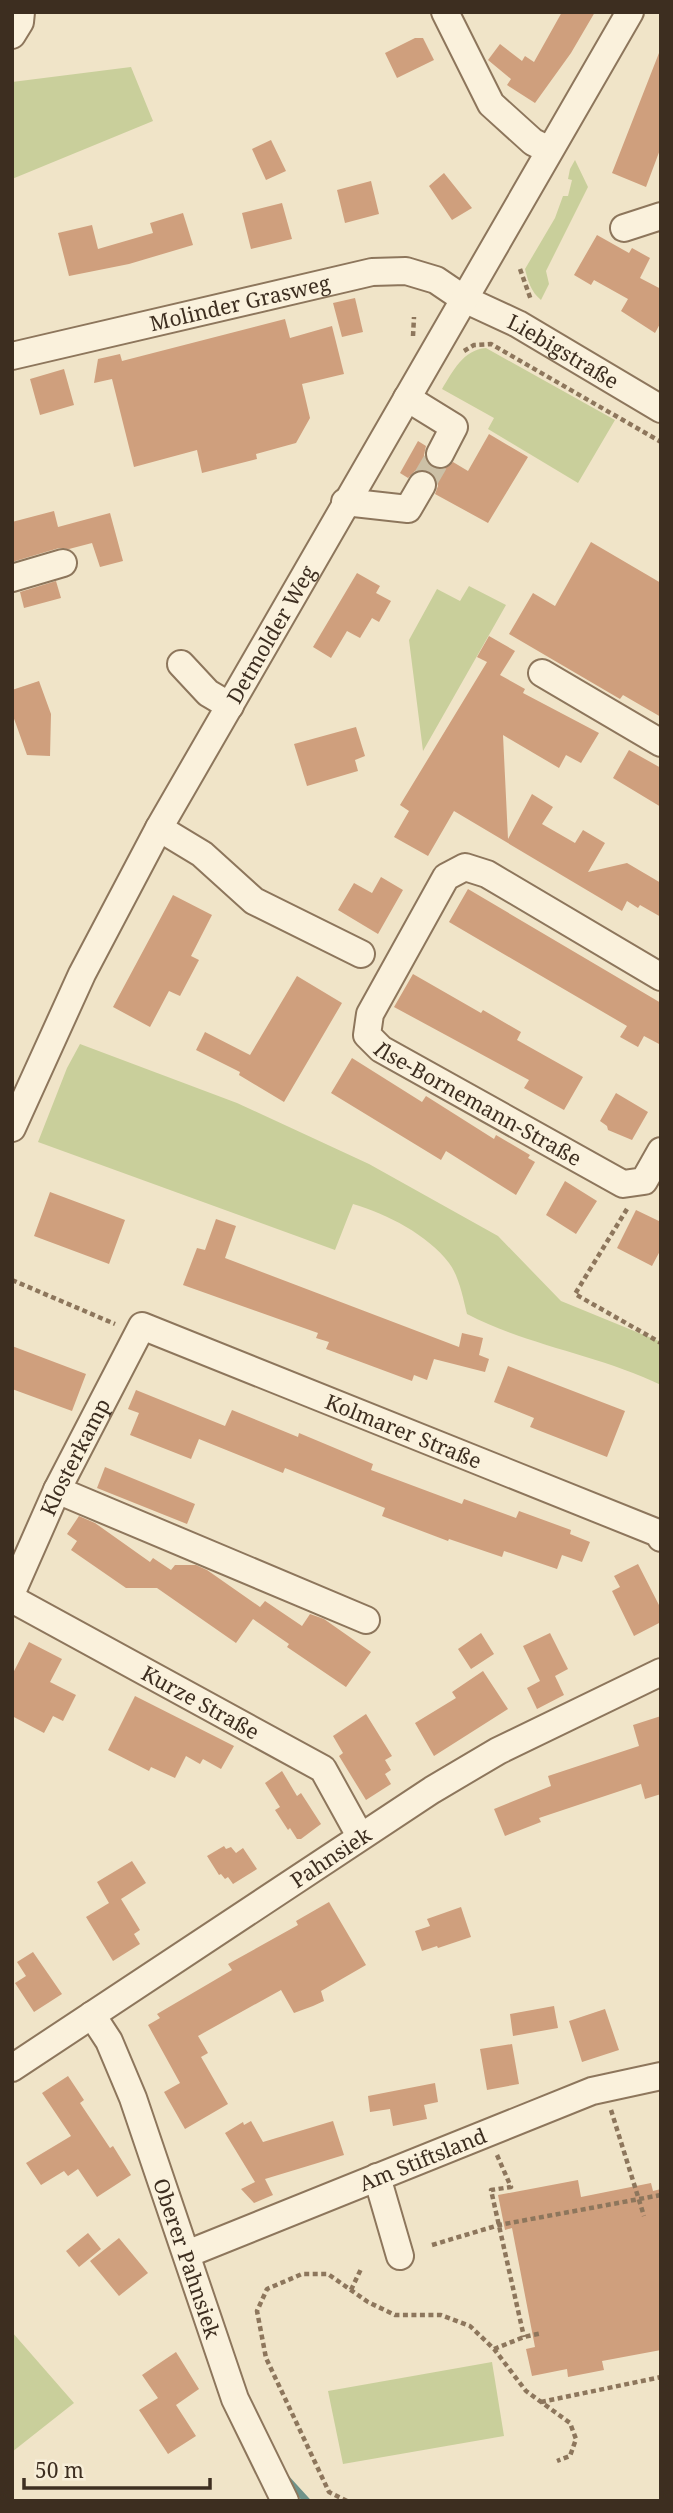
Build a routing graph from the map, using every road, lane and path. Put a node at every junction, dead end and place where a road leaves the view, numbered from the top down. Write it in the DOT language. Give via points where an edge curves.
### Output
graph roads {
  1 [pos="21,12"];
  2 [pos="445,12"];
  3 [pos="622,15"];
  4 [pos="12,35"];
  5 [pos="549,150"];
  6 [pos="661,216"];
  7 [pos="624,228"];
  8 [pos="520,269"];
  9 [pos="464,299"];
  10 [pos="531,300"];
  11 [pos="459,354"];
  12 [pos="12,356"];
  13 [pos="407,398"];
  14 [pos="661,409"];
  15 [pos="661,442"];
  16 [pos="440,454"];
  17 [pos="422,485"];
  18 [pos="345,502"];
  19 [pos="63,563"];
  20 [pos="12,578"];
  21 [pos="181,664"];
  22 [pos="542,673"];
  23 [pos="230,706"];
  24 [pos="661,743"];
  25 [pos="159,828"];
  26 [pos="361,954"];
  27 [pos="661,977"];
  28 [pos="12,1128"];
  29 [pos="661,1152"];
  30 [pos="652,1186"];
  31 [pos="12,1280"];
  32 [pos="140,1330"];
  33 [pos="661,1343"];
  34 [pos="57,1490"];
  35 [pos="661,1538"];
  36 [pos="12,1592"];
  37 [pos="12,1599"];
  38 [pos="366,1620"];
  39 [pos="661,1672"];
  40 [pos="360,1836"];
  41 [pos="92,2015"];
  42 [pos="12,2068"];
  43 [pos="661,2076"];
  44 [pos="604,2088"];
  45 [pos="487,2133"];
  46 [pos="377,2178"];
  47 [pos="661,2194"];
  48 [pos="638,2200"];
  49 [pos="644,2216"];
  50 [pos="499,2225"];
  51 [pos="432,2245"];
  52 [pos="187,2254"];
  53 [pos="400,2256"];
  54 [pos="361,2269"];
  55 [pos="351,2290"];
  56 [pos="542,2333"];
  57 [pos="524,2337"];
  58 [pos="494,2349"];
  59 [pos="661,2377"];
  60 [pos="540,2402"];
  61 [pos="557,2461"];
  62 [pos="285,2501"];
  63 [pos="347,2501"];
  1 -- 4 [label="street"];
  2 -- 5 [label="street" via="491,104 533,142"];
  3 -- 5 [label="street, Detmolder Weg"];
  5 -- 9 [label="street, Detmolder Weg"];
  6 -- 7 [label="street"];
  8 -- 10 [label="path"];
  9 -- 12 [label="street, Molinder Grasweg" via="436,280 406,271 372,272"];
  9 -- 13 [label="street, Detmolder Weg"];
  9 -- 14 [label="street, Liebigstraße" via="518,324"];
  11 -- 15 [label="path" via="474,345 491,344"];
  13 -- 16 [label="street" via="454,427"];
  13 -- 18 [label="street, Detmolder Weg"];
  17 -- 18 [label="street" via="408,509"];
  18 -- 23 [label="street, Detmolder Weg"];
  19 -- 20 [label="street"];
  21 -- 23 [label="street" via="208,693"];
  22 -- 24 [label="street"];
  23 -- 25 [label="street, Detmolder Weg"];
  25 -- 26 [label="street" via="202,854 254,901"];
  25 -- 28 [label="street, Detmolder Weg" via="82,974"];
  27 -- 30 [label="street, Ilse-Bornemann-Straße" via="487,874 466,867 446,877 370,1014 366,1035 381,1049 623,1184"];
  29 -- 30 [label="street"];
  30 -- 33 [label="path" via="575,1294"];
  31 -- 32 [label="path"];
  32 -- 34 [label="street, Klosterkamp"];
  32 -- 35 [label="street, Kolmarer Straße" via="658,1533"];
  34 -- 36 [label="street, Klosterkamp"];
  34 -- 38 [label="street"];
  37 -- 40 [label="street, Kurze Straße" via="323,1769"];
  39 -- 40 [label="street, Pahnsiek" via="498,1751"];
  40 -- 41 [label="street, Pahnsiek"];
  41 -- 42 [label="street, Pahnsiek"];
  41 -- 52 [label="street, Oberer Pahnsiek" via="133,2098"];
  43 -- 44 [label="street, Am Stiftsland"];
  44 -- 45 [label="street, Am Stiftsland"];
  44 -- 48 [label="path"];
  45 -- 46 [label="street, Am Stiftsland"];
  45 -- 50 [label="path" via="512,2187 491,2190"];
  46 -- 52 [label="street, Am Stiftsland"];
  46 -- 53 [label="street"];
  47 -- 48 [label="path"];
  48 -- 49 [label="path"];
  48 -- 50 [label="path"];
  50 -- 51 [label="path"];
  50 -- 57 [label="path"];
  52 -- 62 [label="street, Oberer Pahnsiek" via="235,2399"];
  54 -- 55 [label="path"];
  55 -- 58 [label="path" via="395,2315 441,2315 470,2326"];
  55 -- 63 [label="path" via="328,2274 302,2274 267,2289 257,2311 266,2358 329,2492"];
  56 -- 57 [label="path"];
  57 -- 58 [label="path"];
  58 -- 60 [label="path"];
  59 -- 60 [label="path"];
  60 -- 61 [label="path" via="570,2423 576,2439 570,2456"];
}
